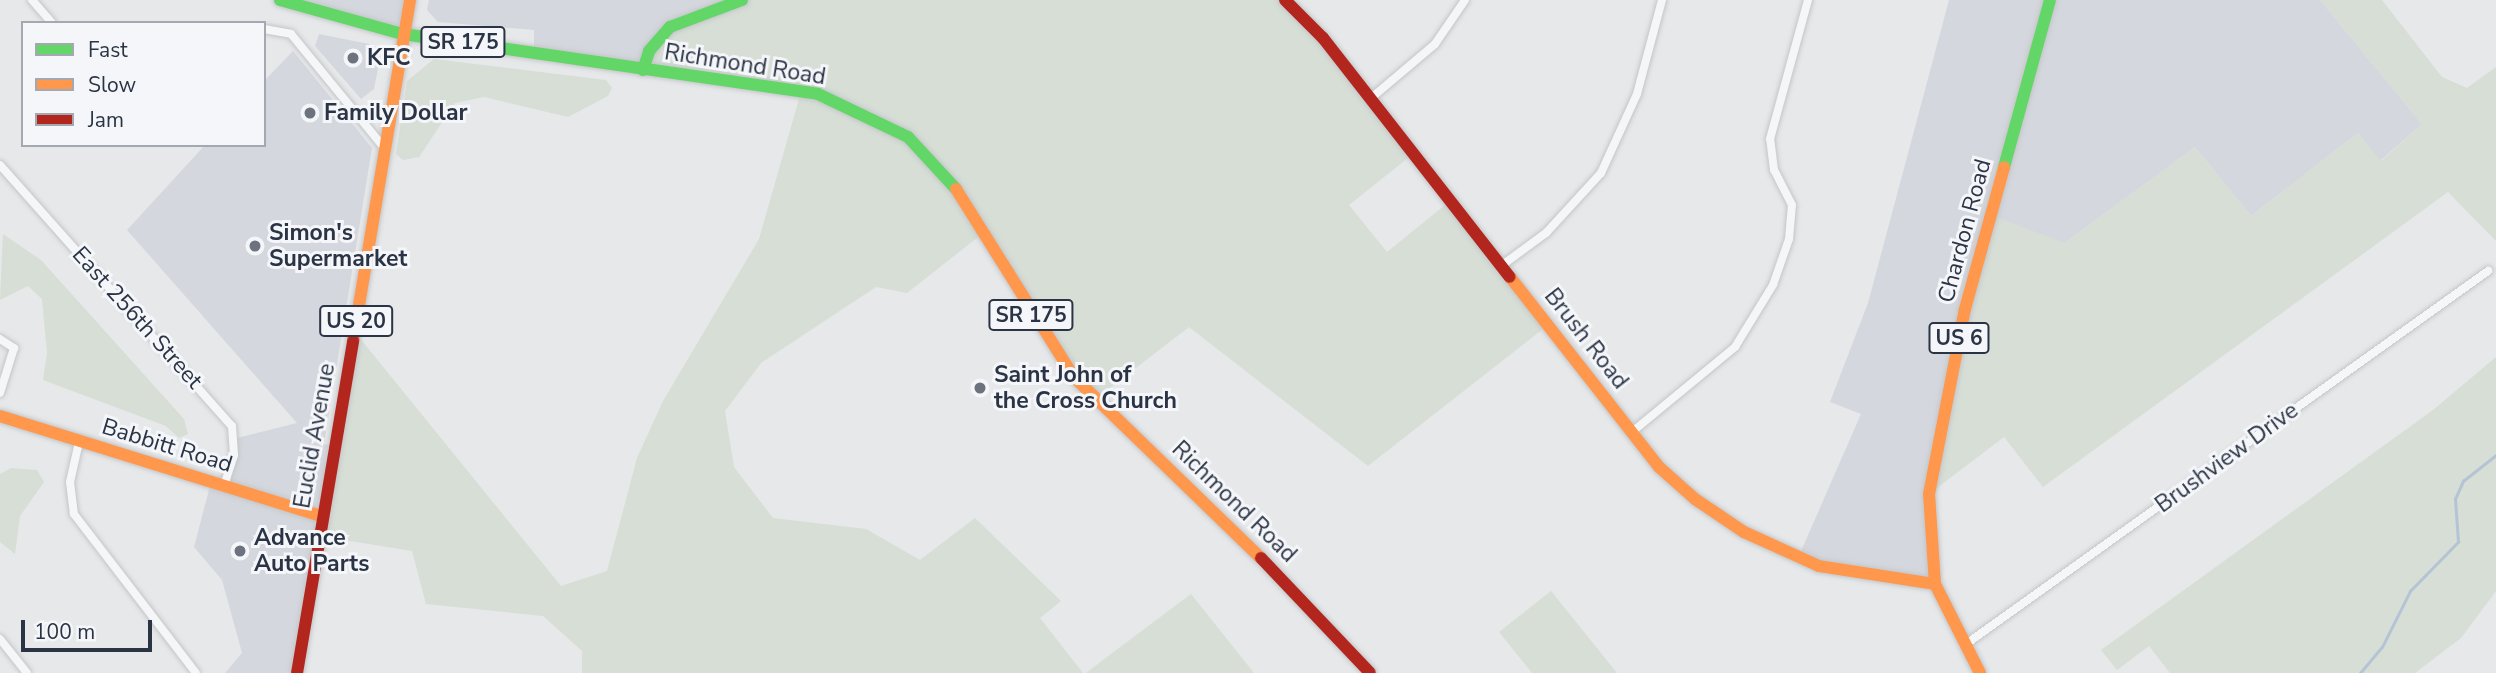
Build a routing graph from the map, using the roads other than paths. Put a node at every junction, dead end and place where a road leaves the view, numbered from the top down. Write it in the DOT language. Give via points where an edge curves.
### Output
graph roads {
  1 [pos="32,0"];
  2 [pos="280,0"];
  3 [pos="410,0"];
  4 [pos="742,0"];
  5 [pos="1285,0"];
  6 [pos="1465,0"];
  7 [pos="1662,0"];
  8 [pos="1808,0"];
  9 [pos="2050,0"];
  10 [pos="50,21"];
  11 [pos="266,29"];
  12 [pos="403,34"];
  13 [pos="643,70"];
  14 [pos="1370,99"];
  15 [pos="385,149"];
  16 [pos="0,165"];
  17 [pos="4,176"];
  18 [pos="1501,266"];
  19 [pos="2488,271"];
  20 [pos="0,339"];
  21 [pos="0,393"];
  22 [pos="0,416"];
  23 [pos="1632,432"];
  24 [pos="79,442"];
  25 [pos="224,486"];
  26 [pos="322,516"];
  27 [pos="1935,584"];
  28 [pos="0,639"];
  29 [pos="1966,644"];
  30 [pos="27,673"];
  31 [pos="196,673"];
  32 [pos="297,673"];
  33 [pos="1370,673"];
  34 [pos="1980,673"];
  1 -- 10 [label="street"];
  2 -- 12 [label="main road, SR 175"];
  3 -- 12 [label="main road, Euclid Avenue / US 20"];
  4 -- 13 [label="main road" via="670,27"];
  5 -- 14 [label="main road, Brush Road"];
  6 -- 14 [label="street" via="1436,44"];
  7 -- 18 [label="street" via="1637,94 1601,173 1546,233"];
  8 -- 23 [label="street" via="1770,139 1774,170 1792,205 1773,285 1735,347"];
  9 -- 27 [label="main road, Chardon Road / US 6" via="1965,309 1934,456 1927,524"];
  11 -- 15 [label="street" via="280,28"];
  12 -- 13 [label="main road, Richmond Road / SR 175"];
  12 -- 15 [label="main road, Euclid Avenue / US 20"];
  13 -- 33 [label="main road, Richmond Road / SR 175" via="818,94 870,114 908,137 961,195 1013,289 1074,377 1316,611"];
  14 -- 18 [label="main road, Brush Road"];
  15 -- 26 [label="main road, Euclid Avenue / US 20"];
  16 -- 17 [label="street, East 256th Street"];
  17 -- 25 [label="street, East 256th Street" via="232,426 234,455"];
  18 -- 23 [label="main road, Brush Road"];
  19 -- 29 [label="street, Brushview Drive"];
  20 -- 21 [label="street" via="14,348"];
  22 -- 24 [label="main road, Babbitt Road"];
  23 -- 27 [label="main road, Brush Road" via="1695,499 1791,556 1856,576"];
  24 -- 25 [label="main road, Babbitt Road"];
  24 -- 31 [label="street" via="70,482 74,514"];
  25 -- 26 [label="main road, Babbitt Road"];
  26 -- 32 [label="main road, Euclid Avenue / US 20"];
  27 -- 29 [label="main road, Chardon Road / US 6"];
  28 -- 30 [label="street"];
  29 -- 34 [label="main road, Chardon Road / US 6"];
}
